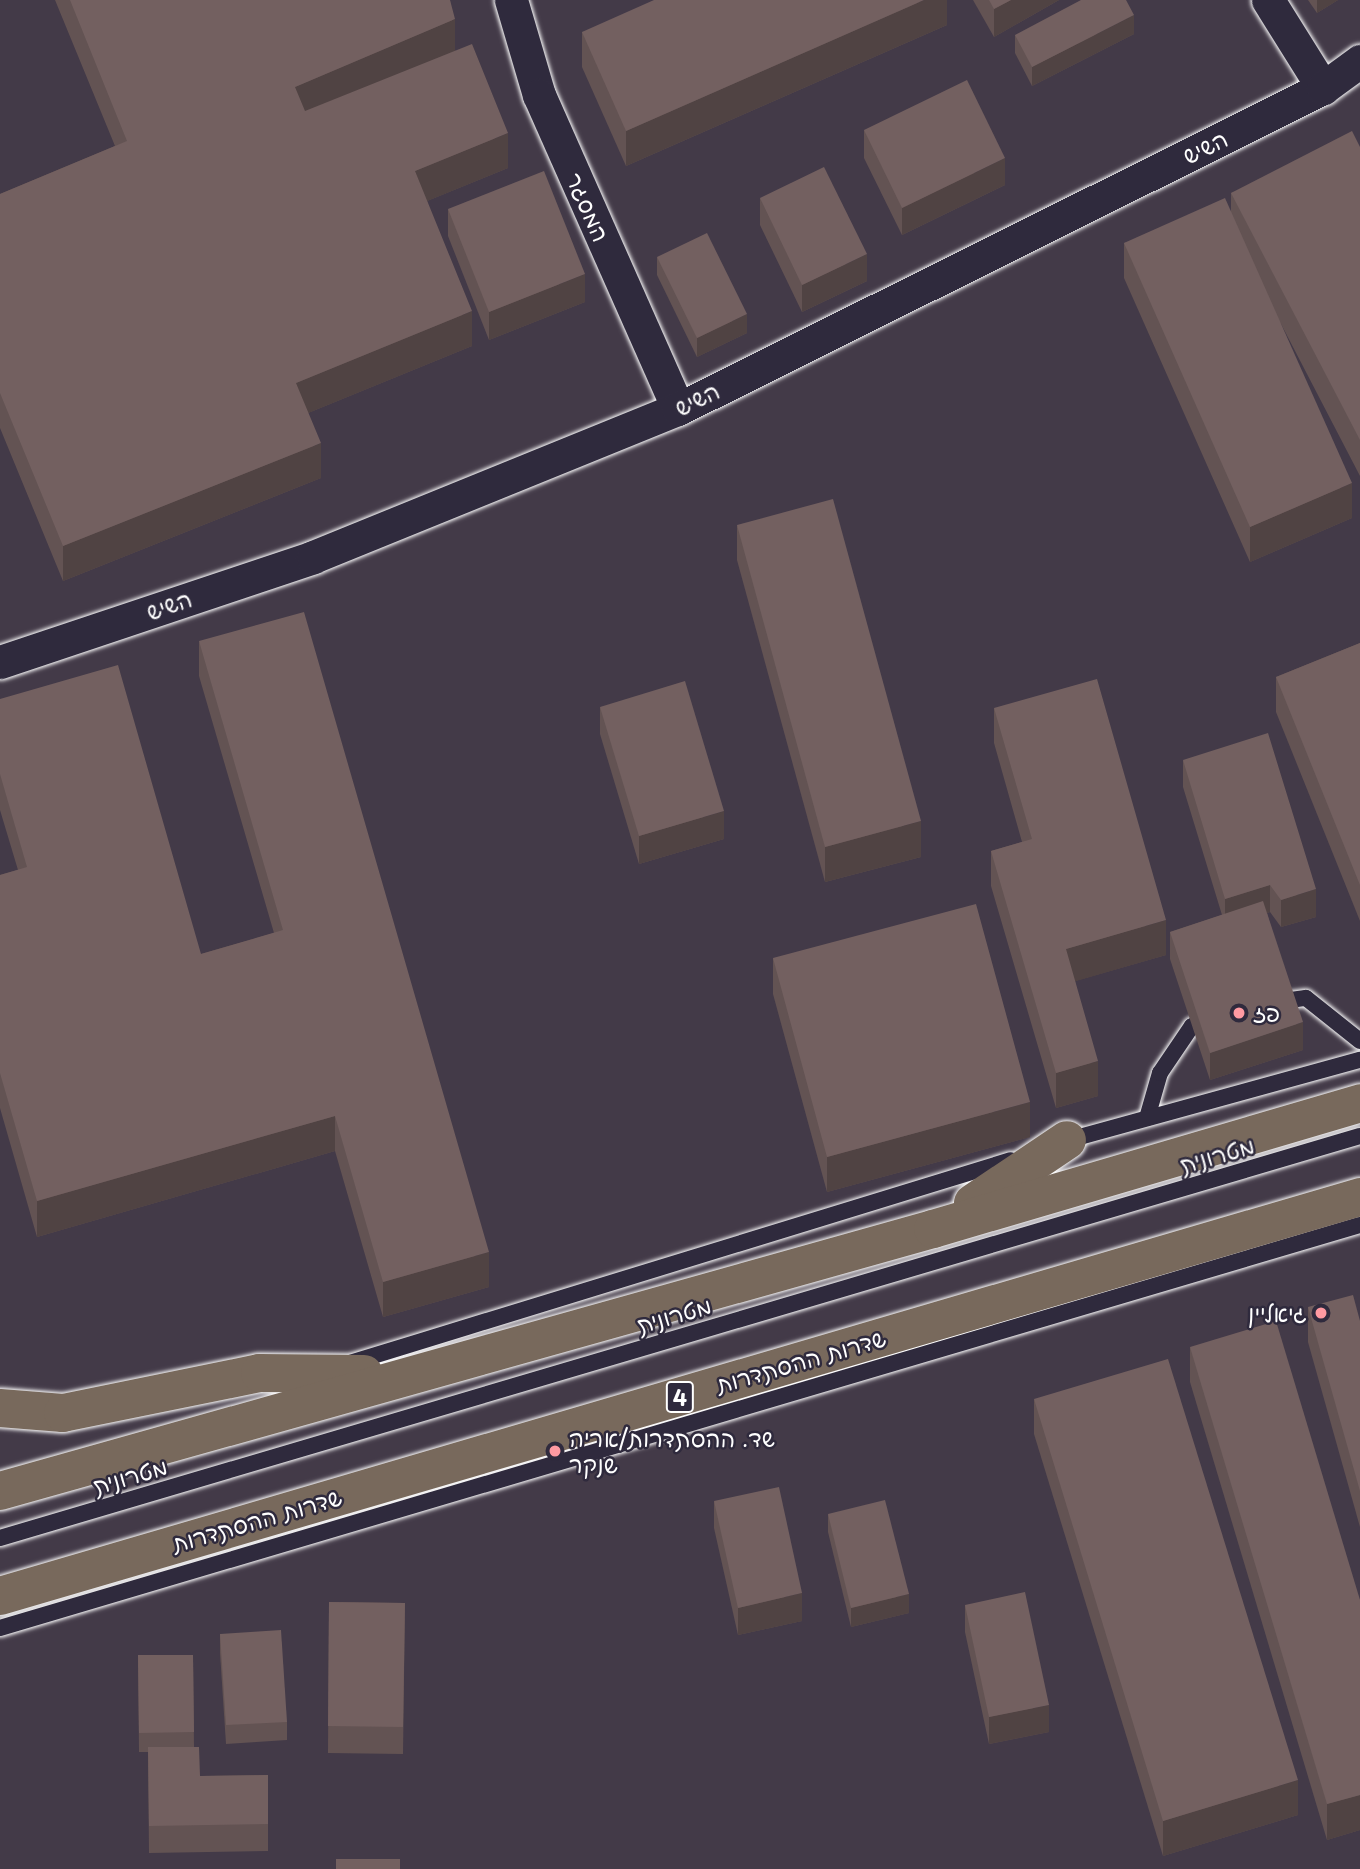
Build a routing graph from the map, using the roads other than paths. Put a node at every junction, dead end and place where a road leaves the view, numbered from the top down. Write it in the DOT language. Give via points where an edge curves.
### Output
graph roads {
  1 [pos="511,0"];
  2 [pos="1268,0"];
  3 [pos="1360,61"];
  4 [pos="1323,88"];
  5 [pos="678,409"];
  6 [pos="0,662"];
  7 [pos="1262,1006"];
  8 [pos="1227,1016"];
  9 [pos="1360,1041"];
  10 [pos="1360,1060"];
  11 [pos="1360,1102"];
  12 [pos="1147,1118"];
  13 [pos="1360,1136"];
  14 [pos="1068,1140"];
  15 [pos="1360,1197"];
  16 [pos="1360,1224"];
  17 [pos="933,1229"];
  18 [pos="883,1337"];
  19 [pos="948,1348"];
  20 [pos="320,1372"];
  21 [pos="401,1375"];
  22 [pos="0,1408"];
  23 [pos="0,1491"];
  24 [pos="0,1538"];
  25 [pos="0,1596"];
  26 [pos="0,1628"];
  1 -- 5 [label="street, המסגר" via="539,95"];
  2 -- 4 [label="street"];
  3 -- 4 [label="street, השיש"];
  4 -- 5 [label="street, השיש"];
  5 -- 6 [label="street, השיש" via="313,557"];
  7 -- 9 [label="lane" via="1306,998"];
  8 -- 12 [label="lane" via="1192,1026 1160,1073"];
  10 -- 12 [label="lane"];
  11 -- 17 [label="highway"];
  12 -- 14 [label="lane"];
  13 -- 24 [label="lane, מטרונית"];
  14 -- 17 [label="highway"];
  14 -- 20 [label="lane"];
  15 -- 18 [label="highway, שדרות ההסתדרות / 4"];
  16 -- 19 [label="lane"];
  17 -- 21 [label="highway"];
  18 -- 19 [label="lane"];
  18 -- 25 [label="highway, שדרות ההסתדרות / 4"];
  19 -- 26 [label="lane"];
  20 -- 21 [label="highway"];
  20 -- 22 [label="highway" via="260,1373 63,1413"];
  21 -- 23 [label="highway"];
}
